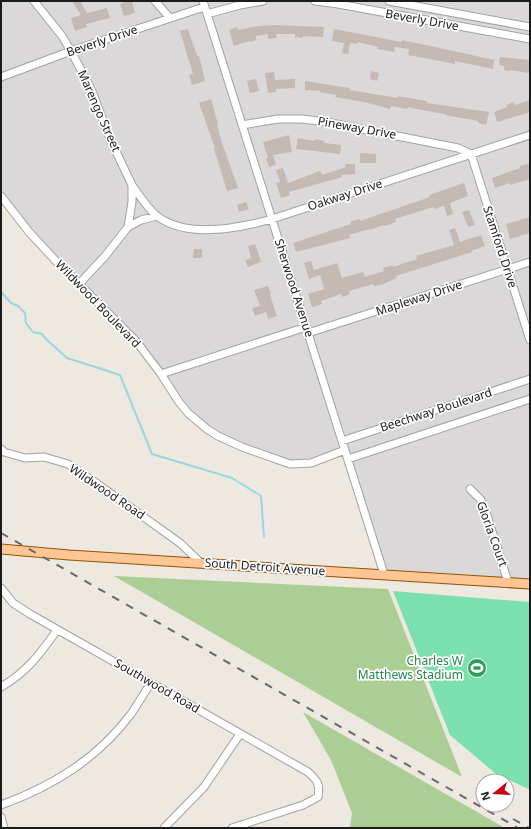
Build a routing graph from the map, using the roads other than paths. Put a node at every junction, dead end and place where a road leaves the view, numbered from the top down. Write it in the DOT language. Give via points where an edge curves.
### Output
graph roads {
  1 [pos="34,1"];
  2 [pos="155,1"];
  3 [pos="263,1"];
  4 [pos="314,1"];
  5 [pos="389,1"];
  6 [pos="205,7"];
  7 [pos="170,18"];
  8 [pos="530,27"];
  9 [pos="530,40"];
  10 [pos="71,51"];
  11 [pos="1,77"];
  12 [pos="242,125"];
  13 [pos="530,135"];
  14 [pos="471,154"];
  15 [pos="132,185"];
  16 [pos="1,196"];
  17 [pos="157,216"];
  18 [pos="272,219"];
  19 [pos="128,227"];
  20 [pos="530,262"];
  21 [pos="508,270"];
  22 [pos="79,284"];
  23 [pos="307,330"];
  24 [pos="530,340"];
  25 [pos="161,374"];
  26 [pos="530,379"];
  27 [pos="530,399"];
  28 [pos="342,441"];
  29 [pos="1,449"];
  30 [pos="345,450"];
  31 [pos="348,459"];
  32 [pos="470,489"];
  33 [pos="1,550"];
  34 [pos="201,564"];
  35 [pos="384,574"];
  36 [pos="508,582"];
  37 [pos="530,584"];
  38 [pos="1,588"];
  39 [pos="57,630"];
  40 [pos="151,683"];
  41 [pos="1,687"];
  42 [pos="240,734"];
  43 [pos="1,804"];
  44 [pos="1,817"];
  45 [pos="4,828"];
  46 [pos="164,828"];
  47 [pos="232,828"];
  1 -- 10 [label="street, Marengo Street"];
  2 -- 7 [label="street"];
  3 -- 6 [label="street, Beverly Drive"];
  4 -- 9 [label="street, Beverly Drive"];
  5 -- 8 [label="street, Beverly Drive"];
  6 -- 7 [label="street, Beverly Drive"];
  6 -- 12 [label="street, Sherwood Avenue"];
  7 -- 10 [label="street, Beverly Drive"];
  10 -- 11 [label="street, Beverly Drive"];
  10 -- 15 [label="street, Marengo Street" via="92,91 110,139"];
  12 -- 14 [label="street, Pineway Drive" via="289,118 326,122 458,148"];
  12 -- 18 [label="street, Sherwood Avenue"];
  13 -- 14 [label="street, Oakway Drive"];
  14 -- 18 [label="street, Oakway Drive"];
  14 -- 21 [label="street, Stamford Drive"];
  15 -- 17 [label="street, Marengo Street"];
  15 -- 19 [label="street, Marengo Street"];
  16 -- 22 [label="street, Wildwood Boulevard" via="29,232"];
  17 -- 18 [label="street, Oakway Drive" via="176,225 205,230 240,227"];
  17 -- 19 [label="street, Marengo Street"];
  18 -- 23 [label="street, Sherwood Avenue"];
  19 -- 22 [label="street, Marengo Street" via="111,250"];
  20 -- 21 [label="street, Mapleway Drive"];
  21 -- 23 [label="street, Mapleway Drive"];
  21 -- 24 [label="street, Stamford Drive"];
  22 -- 25 [label="street, Wildwood Boulevard" via="136,341"];
  23 -- 25 [label="street, Mapleway Drive"];
  23 -- 28 [label="street, Sherwood Avenue"];
  25 -- 30 [label="street, Wildwood Boulevard" via="188,413 212,433 242,447 290,464 311,463"];
  26 -- 28 [label="street, Beechway Boulevard"];
  27 -- 31 [label="street, Beechway Boulevard"];
  28 -- 30 [label="street, Sherwood Avenue"];
  29 -- 34 [label="street, Wildwood Road" via="24,458 44,458 68,464 180,543"];
  30 -- 31 [label="street, Sherwood Avenue"];
  31 -- 35 [label="street, Sherwood Avenue"];
  32 -- 36 [label="street, Gloria Court" via="481,500 486,512"];
  33 -- 34 [label="main road, South Detroit Avenue"];
  34 -- 35 [label="main road, South Detroit Avenue"];
  35 -- 36 [label="main road, South Detroit Avenue"];
  36 -- 37 [label="main road, South Detroit Avenue"];
  38 -- 39 [label="street, Southwood Road" via="13,603"];
  39 -- 40 [label="street, Southwood Road"];
  39 -- 41 [label="street" via="33,663 17,678"];
  40 -- 42 [label="street, Southwood Road"];
  40 -- 43 [label="street" via="117,730 81,763 45,786"];
  42 -- 46 [label="street" via="204,787"];
  42 -- 47 [label="street, Southwood Road" via="308,772 317,780 319,789 318,797 303,805"];
  44 -- 45 [label="street"];
}
